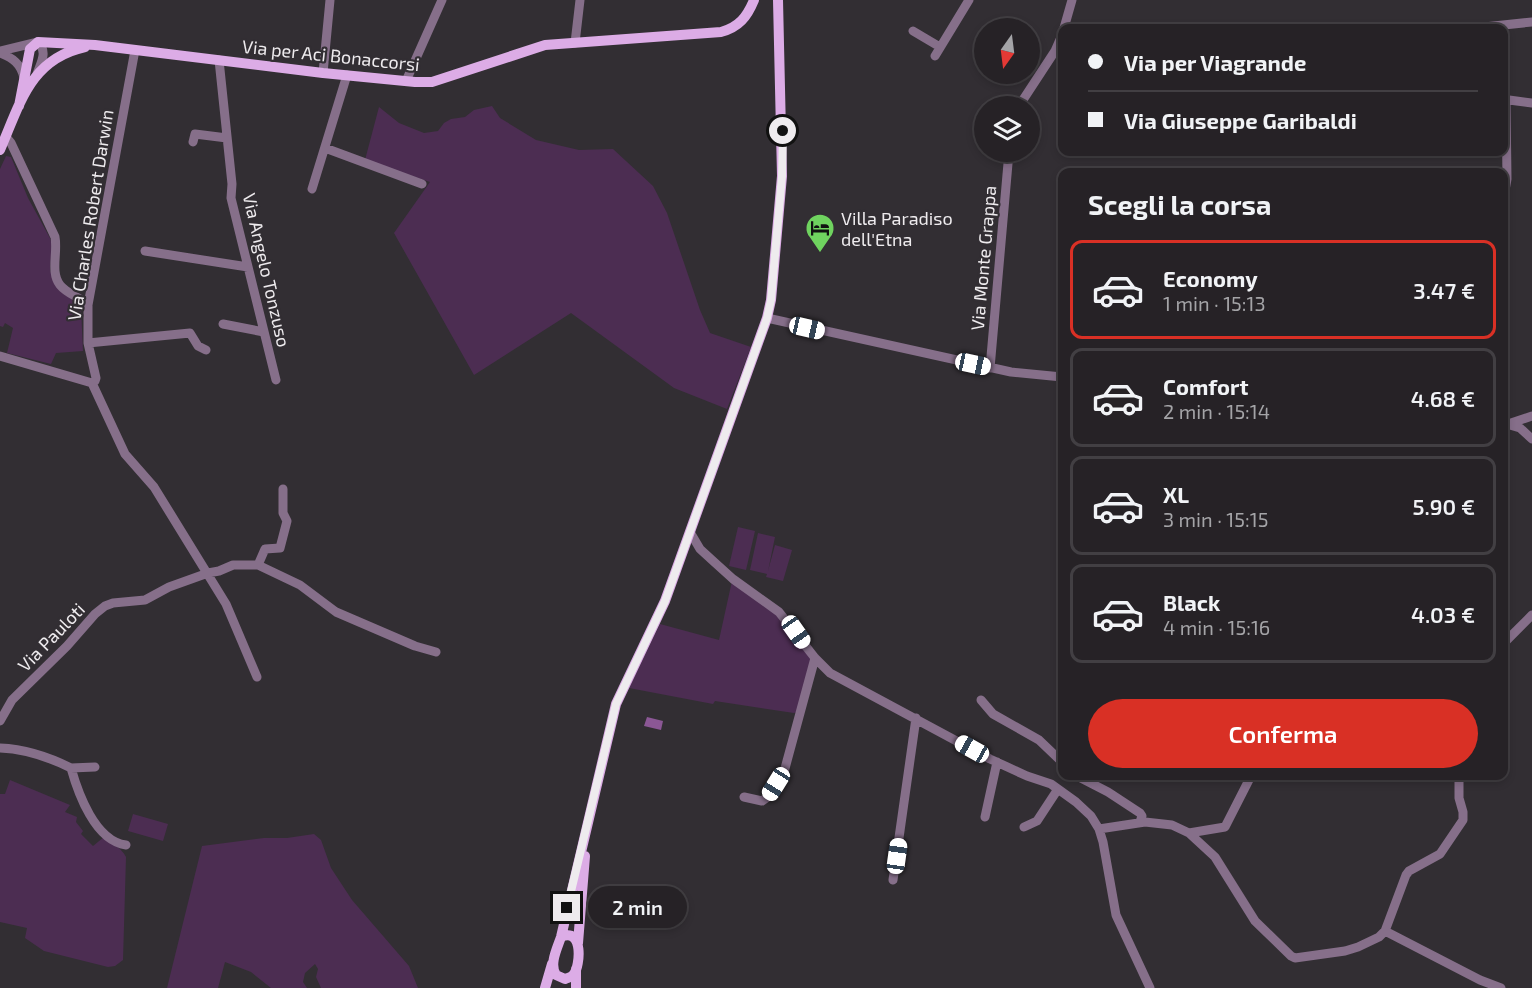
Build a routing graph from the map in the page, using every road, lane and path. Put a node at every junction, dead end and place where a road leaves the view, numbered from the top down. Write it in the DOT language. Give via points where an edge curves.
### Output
graph roads {
  1 [pos="330,0"];
  2 [pos="442,0"];
  3 [pos="580,0"];
  4 [pos="754,0"];
  5 [pos="778,0"];
  6 [pos="969,0"];
  7 [pos="1072,0"];
  8 [pos="1532,22"];
  9 [pos="1065,24"];
  10 [pos="1508,25"];
  11 [pos="913,31"];
  12 [pos="38,42"];
  13 [pos="575,43"];
  14 [pos="1058,44"];
  15 [pos="94,45"];
  16 [pos="135,50"];
  17 [pos="0,52"];
  18 [pos="219,60"];
  19 [pos="323,73"];
  20 [pos="37,74"];
  21 [pos="347,75"];
  22 [pos="25,81"];
  23 [pos="406,81"];
  24 [pos="1026,96"];
  25 [pos="1508,101"];
  26 [pos="1532,103"];
  27 [pos="19,106"];
  28 [pos="6,137"];
  29 [pos="227,138"];
  30 [pos="193,142"];
  31 [pos="325,148"];
  32 [pos="0,150"];
  33 [pos="1009,162"];
  34 [pos="422,184"];
  35 [pos="312,189"];
  36 [pos="145,251"];
  37 [pos="248,267"];
  38 [pos="88,304"];
  39 [pos="767,318"];
  40 [pos="224,324"];
  41 [pos="264,332"];
  42 [pos="88,343"];
  43 [pos="206,350"];
  44 [pos="0,356"];
  45 [pos="990,368"];
  46 [pos="1058,376"];
  47 [pos="276,380"];
  48 [pos="92,382"];
  49 [pos="1532,416"];
  50 [pos="1508,422"];
  51 [pos="1508,424"];
  52 [pos="1532,439"];
  53 [pos="283,489"];
  54 [pos="690,532"];
  55 [pos="258,565"];
  56 [pos="208,573"];
  57 [pos="1532,615"];
  58 [pos="1508,639"];
  59 [pos="436,652"];
  60 [pos="815,658"];
  61 [pos="257,677"];
  62 [pos="621,692"];
  63 [pos="981,700"];
  64 [pos="916,718"];
  65 [pos="0,721"];
  66 [pos="0,748"];
  67 [pos="1058,758"];
  68 [pos="997,762"];
  69 [pos="95,767"];
  70 [pos="71,768"];
  71 [pos="1085,780"];
  72 [pos="1249,780"];
  73 [pos="1459,780"];
  74 [pos="1058,789"];
  75 [pos="744,797"];
  76 [pos="985,818"];
  77 [pos="1140,822"];
  78 [pos="1024,827"];
  79 [pos="1099,829"];
  80 [pos="1189,833"];
  81 [pos="126,845"];
  82 [pos="894,880"];
  83 [pos="1385,931"];
  84 [pos="561,937"];
  85 [pos="578,943"];
  86 [pos="552,964"];
  87 [pos="576,969"];
  88 [pos="561,978"];
  89 [pos="547,988"];
  90 [pos="569,988"];
  91 [pos="576,988"];
  92 [pos="1150,988"];
  93 [pos="1501,988"];
  1 -- 19 [label="street"];
  2 -- 23 [label="street"];
  3 -- 13 [label="street"];
  4 -- 13 [label="main road, Via per Aci Bonaccorsi" via="743,20 721,32"];
  5 -- 39 [label="main road" via="782,176"];
  6 -- 11 [label="street" via="938,52"];
  7 -- 9 [label="street"];
  8 -- 10 [label="street"];
  12 -- 15 [label="main road, Via per Aci Bonaccorsi"];
  12 -- 17 [label="street"];
  12 -- 20 [label="street" via="44,51"];
  12 -- 22 [label="main road" via="30,49"];
  13 -- 23 [label="main road, Via per Aci Bonaccorsi" via="532,48 438,81"];
  14 -- 24 [label="street"];
  15 -- 16 [label="main road, Via per Aci Bonaccorsi"];
  15 -- 20 [label="main road" via="58,56"];
  16 -- 18 [label="main road, Via per Aci Bonaccorsi"];
  16 -- 38 [label="street, Via Charles Robert Darwin"];
  17 -- 22 [label="street" via="18,63"];
  18 -- 19 [label="main road, Via per Aci Bonaccorsi"];
  18 -- 29 [label="street, Via Angelo Tonzuso"];
  19 -- 21 [label="main road, Via per Aci Bonaccorsi"];
  20 -- 27 [label="main road"];
  21 -- 23 [label="main road, Via per Aci Bonaccorsi"];
  21 -- 31 [label="street"];
  22 -- 27 [label="main road"];
  25 -- 26 [label="street"];
  27 -- 28 [label="main road"];
  28 -- 32 [label="main road"];
  28 -- 38 [label="street" via="55,237 56,277 60,285"];
  29 -- 30 [label="street" via="195,134"];
  29 -- 37 [label="street, Via Angelo Tonzuso" via="231,198"];
  31 -- 34 [label="street"];
  31 -- 35 [label="street"];
  33 -- 45 [label="street, Via Monte Grappa"];
  36 -- 37 [label="street"];
  37 -- 41 [label="street, Via Angelo Tonzuso"];
  38 -- 42 [label="street, Via Charles Robert Darwin"];
  39 -- 45 [label="street"];
  39 -- 54 [label="main road"];
  40 -- 41 [label="street"];
  41 -- 47 [label="street, Via Angelo Tonzuso"];
  42 -- 43 [label="street" via="190,333 198,346"];
  42 -- 48 [label="street, Via Charles Robert Darwin" via="96,378"];
  44 -- 48 [label="street"];
  45 -- 46 [label="street"];
  48 -- 56 [label="street" via="125,454 153,486"];
  49 -- 50 [label="street"];
  51 -- 52 [label="street"];
  53 -- 55 [label="street" via="287,521 280,548 265,549"];
  54 -- 60 [label="street" via="700,549 733,579 779,612"];
  54 -- 62 [label="main road" via="665,601"];
  55 -- 56 [label="street, Via Pauloti" via="233,565"];
  55 -- 59 [label="street" via="300,585 336,612"];
  56 -- 61 [label="street" via="226,604"];
  56 -- 65 [label="street, Via Pauloti" via="169,586 145,600 105,606 12,700"];
  57 -- 58 [label="street"];
  60 -- 64 [label="street" via="845,682"];
  60 -- 75 [label="street" via="784,772 762,801"];
  62 -- 84 [label="main road" via="596,781"];
  62 -- 85 [label="main road" via="584,861"];
  63 -- 67 [label="street" via="993,714 1039,740"];
  64 -- 68 [label="street"];
  64 -- 82 [label="street"];
  66 -- 70 [label="street" via="47,757"];
  68 -- 74 [label="street"];
  68 -- 76 [label="street"];
  69 -- 70 [label="street"];
  70 -- 81 [label="street" via="87,812 114,842"];
  71 -- 77 [label="street" via="1140,813"];
  72 -- 80 [label="street" via="1226,827"];
  73 -- 83 [label="street" via="1463,820 1440,854 1409,871"];
  74 -- 78 [label="street" via="1037,820"];
  74 -- 79 [label="street" via="1091,816"];
  77 -- 79 [label="street"];
  77 -- 80 [label="street" via="1162,823"];
  79 -- 92 [label="street" via="1116,915"];
  80 -- 83 [label="street" via="1215,857 1255,921 1291,956 1358,947"];
  83 -- 93 [label="street"];
  84 -- 85 [label="main road" via="573,936"];
  84 -- 86 [label="main road"];
  85 -- 87 [label="main road"];
  86 -- 88 [label="main road"];
  86 -- 89 [label="main road"];
  87 -- 88 [label="main road" via="571,977"];
  87 -- 91 [label="main road"];
  88 -- 89 [label="main road"];
  88 -- 90 [label="main road"];
}
